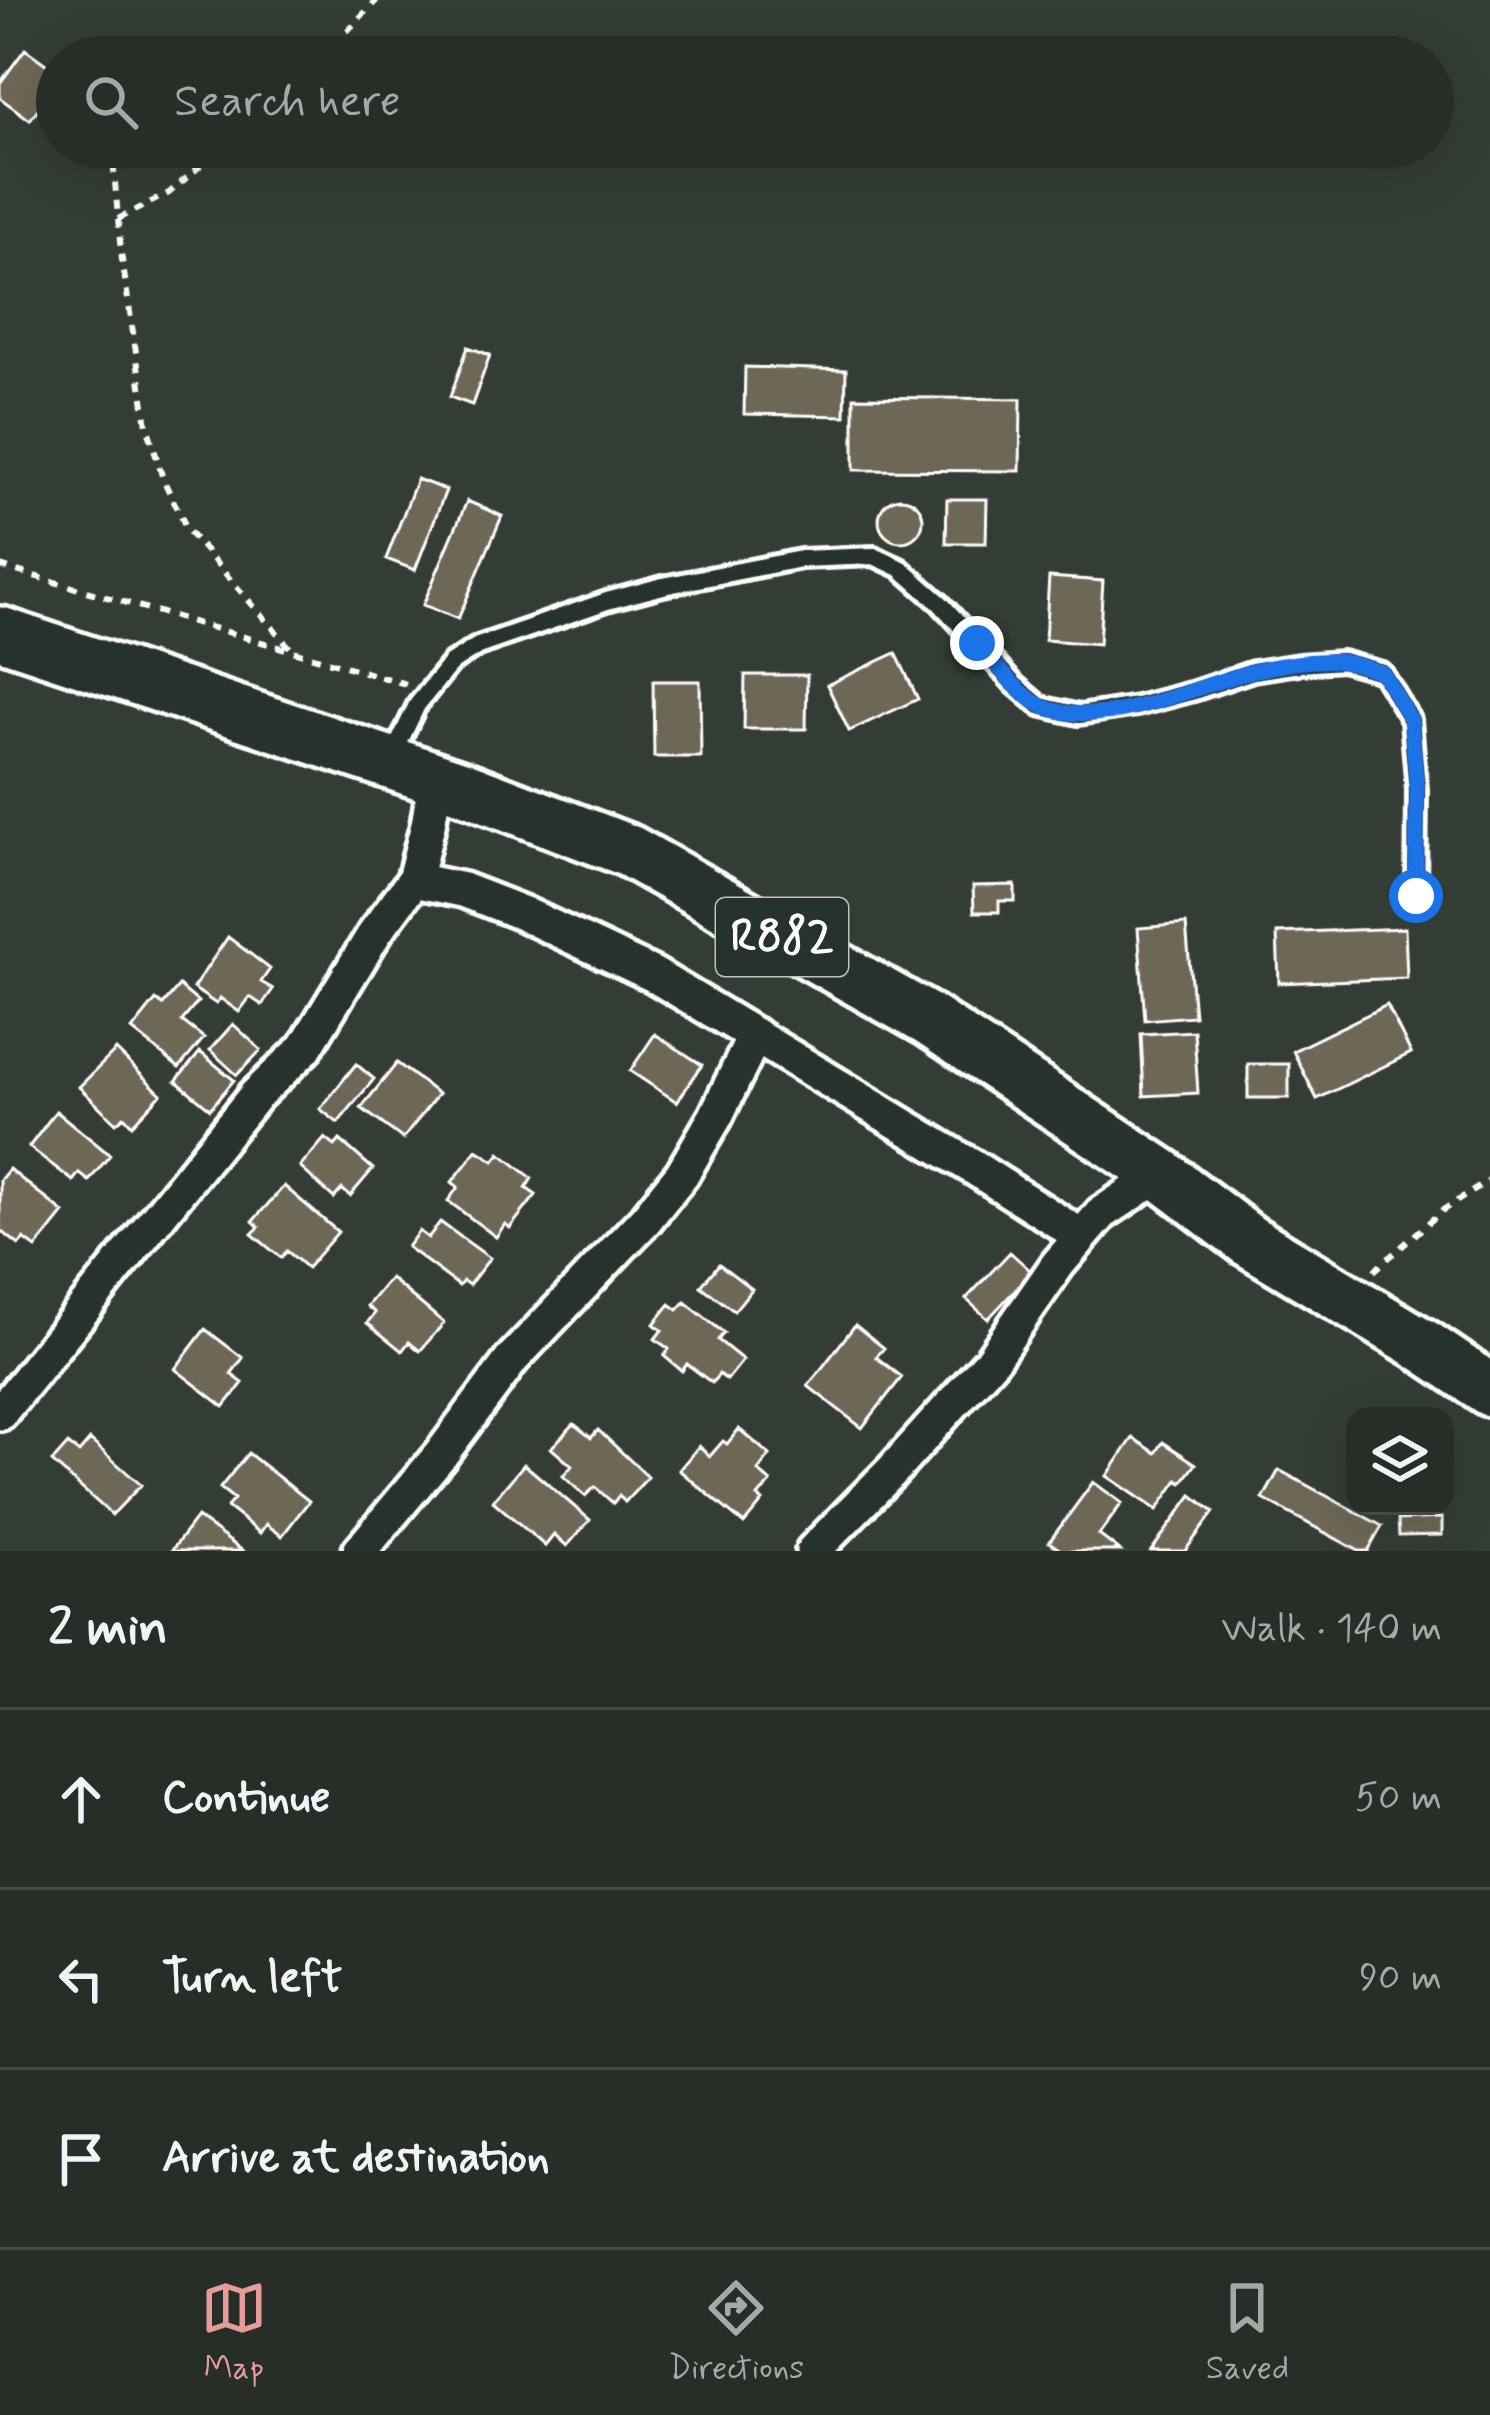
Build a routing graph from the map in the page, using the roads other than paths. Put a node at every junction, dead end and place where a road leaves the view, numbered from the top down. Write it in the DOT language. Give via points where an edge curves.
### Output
graph roads {
  1 [pos="0,633"];
  2 [pos="413,771"];
  3 [pos="414,880"];
  4 [pos="1416,896"];
  5 [pos="755,1035"];
  6 [pos="1161,1174"];
  7 [pos="1082,1236"];
  8 [pos="1490,1390"];
  9 [pos="0,1413"];
  10 [pos="360,1551"];
  11 [pos="813,1551"];
  1 -- 2 [label="main road, R882"];
  2 -- 3 [label="street" via="428,825"];
  2 -- 4 [label="lane" via="416,704 478,646 663,586 801,559 874,556 940,603 1040,706 1079,715 1299,664 1342,662 1382,672 1411,720"];
  2 -- 6 [label="main road, R882" via="629,851 928,1020"];
  3 -- 5 [label="street" via="522,914 654,975"];
  3 -- 9 [label="street" via="305,1048 255,1096"];
  5 -- 7 [label="street"];
  5 -- 10 [label="street" via="682,1174 513,1358"];
  6 -- 7 [label="street"];
  6 -- 8 [label="main road, R882" via="1248,1240"];
  7 -- 11 [label="street" via="991,1361"];
}
